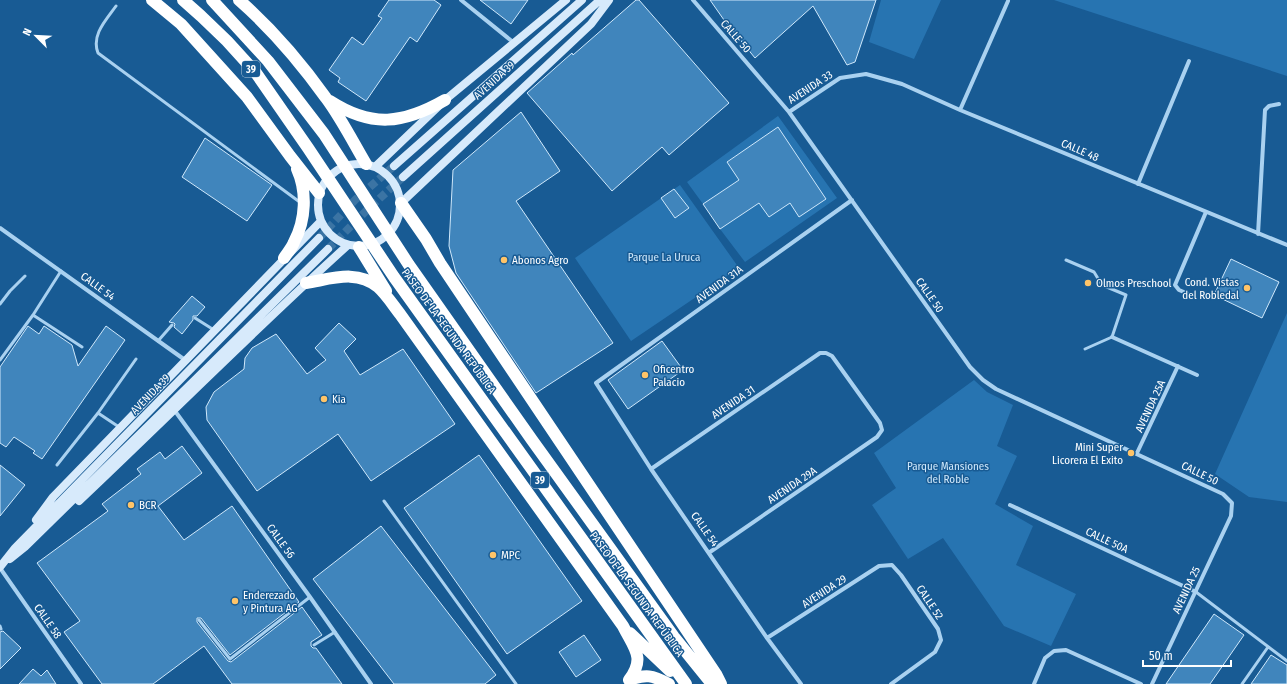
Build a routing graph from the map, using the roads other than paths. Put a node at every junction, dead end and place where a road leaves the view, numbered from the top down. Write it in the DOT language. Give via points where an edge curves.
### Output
graph roads {
  1 [pos="152,0"];
  2 [pos="183,0"];
  3 [pos="212,0"];
  4 [pos="239,0"];
  5 [pos="461,0"];
  6 [pos="566,0"];
  7 [pos="582,0"];
  8 [pos="600,0"];
  9 [pos="609,0"];
  10 [pos="693,0"];
  11 [pos="1008,0"];
  12 [pos="116,6"];
  13 [pos="513,42"];
  14 [pos="1189,61"];
  15 [pos="866,74"];
  16 [pos="327,99"];
  17 [pos="445,100"];
  18 [pos="1279,104"];
  19 [pos="960,110"];
  20 [pos="789,112"];
  21 [pos="290,156"];
  22 [pos="371,165"];
  23 [pos="394,166"];
  24 [pos="403,177"];
  25 [pos="1138,184"];
  26 [pos="319,193"];
  27 [pos="852,200"];
  28 [pos="401,203"];
  29 [pos="304,206"];
  30 [pos="1206,212"];
  31 [pos="321,221"];
  32 [pos="0,228"];
  33 [pos="1258,234"];
  34 [pos="319,238"];
  35 [pos="1287,245"];
  36 [pos="353,246"];
  37 [pos="328,248"];
  38 [pos="284,258"];
  39 [pos="1066,260"];
  40 [pos="62,271"];
  41 [pos="25,276"];
  42 [pos="306,283"];
  43 [pos="1191,295"];
  44 [pos="0,304"];
  45 [pos="400,314"];
  46 [pos="33,315"];
  47 [pos="195,318"];
  48 [pos="172,325"];
  49 [pos="214,330"];
  50 [pos="1112,337"];
  51 [pos="158,341"];
  52 [pos="82,347"];
  53 [pos="1085,349"];
  54 [pos="136,359"];
  55 [pos="0,360"];
  56 [pos="185,360"];
  57 [pos="1178,366"];
  58 [pos="1197,375"];
  59 [pos="596,383"];
  60 [pos="175,410"];
  61 [pos="98,412"];
  62 [pos="121,428"];
  63 [pos="882,430"];
  64 [pos="1137,453"];
  65 [pos="57,465"];
  66 [pos="651,468"];
  67 [pos="384,501"];
  68 [pos="1232,503"];
  69 [pos="1010,505"];
  70 [pos="25,547"];
  71 [pos="15,548"];
  72 [pos="710,552"];
  73 [pos="892,565"];
  74 [pos="0,568"];
  75 [pos="1196,592"];
  76 [pos="310,596"];
  77 [pos="199,620"];
  78 [pos="623,626"];
  79 [pos="335,632"];
  80 [pos="767,638"];
  81 [pos="314,644"];
  82 [pos="1268,647"];
  83 [pos="1287,661"];
  84 [pos="626,682"];
  85 [pos="81,684"];
  86 [pos="371,684"];
  87 [pos="516,684"];
  88 [pos="669,684"];
  89 [pos="684,684"];
  90 [pos="712,684"];
  91 [pos="721,684"];
  92 [pos="801,684"];
  93 [pos="891,684"];
  94 [pos="1034,684"];
  95 [pos="1141,684"];
  96 [pos="1152,684"];
  97 [pos="1242,684"];
  1 -- 21 [label="highway" via="181,24 237,85"];
  2 -- 89 [label="highway, PASEO DE LA SEGUNDA REPÚBLICA / 39" via="227,41 256,74 394,276"];
  3 -- 90 [label="highway, PASEO DE LA SEGUNDA REPÚBLICA / 39" via="268,61 324,134 409,265 532,440 669,630"];
  4 -- 16 [label="highway" via="290,51"];
  5 -- 13 [label="street"];
  6 -- 13 [label="main road"];
  7 -- 23 [label="main road, AVENIDA 39"];
  8 -- 24 [label="main road, AVENIDA 39"];
  9 -- 28 [label="main road" via="591,24"];
  10 -- 20 [label="street, CALLE 50"];
  11 -- 19 [label="street"];
  12 -- 29 [label="lane" via="98,32 95,46 98,53"];
  13 -- 17 [label="main road"];
  14 -- 25 [label="street"];
  15 -- 19 [label="street, CALLE 48" via="902,84"];
  15 -- 20 [label="street, AVENIDA 33" via="840,78"];
  16 -- 17 [label="highway" via="345,111 365,118 386,120 407,117"];
  16 -- 22 [label="highway"];
  17 -- 22 [label="main road"];
  18 -- 33 [label="street" via="1269,106 1265,110"];
  19 -- 25 [label="street, CALLE 48"];
  20 -- 27 [label="street, CALLE 50"];
  21 -- 26 [label="highway"];
  21 -- 29 [label="highway" via="300,177"];
  22 -- 26 [label="main road" via="354,163 343,166 332,173"];
  22 -- 28 [label="main road" via="386,172 394,181"];
  25 -- 30 [label="street, CALLE 48"];
  26 -- 31 [label="main road"];
  27 -- 59 [label="street, AVENIDA 31A"];
  27 -- 64 [label="street, CALLE 50" via="970,367 983,380 996,389"];
  28 -- 36 [label="main road" via="399,218 382,240 369,245"];
  28 -- 91 [label="highway"];
  29 -- 38 [label="highway" via="301,225"];
  30 -- 33 [label="street, CALLE 48"];
  30 -- 43 [label="street" via="1175,285 1179,290"];
  31 -- 36 [label="main road" via="327,232 336,240"];
  31 -- 38 [label="main road"];
  32 -- 40 [label="street, CALLE 54"];
  33 -- 35 [label="street, CALLE 48"];
  34 -- 71 [label="main road, AVENIDA 39"];
  36 -- 42 [label="main road"];
  36 -- 45 [label="highway"];
  37 -- 70 [label="main road, AVENIDA 39"];
  38 -- 49 [label="main road"];
  39 -- 50 [label="lane" via="1094,272 1102,284 1126,295"];
  40 -- 46 [label="lane"];
  40 -- 51 [label="street, CALLE 54"];
  41 -- 44 [label="lane"];
  42 -- 45 [label="highway" via="354,276 379,288"];
  42 -- 60 [label="main road"];
  45 -- 78 [label="highway"];
  46 -- 52 [label="lane"];
  46 -- 55 [label="lane"];
  47 -- 49 [label="lane"];
  48 -- 51 [label="lane"];
  49 -- 56 [label="main road"];
  50 -- 53 [label="lane"];
  50 -- 57 [label="street"];
  51 -- 56 [label="street, CALLE 54"];
  54 -- 61 [label="lane"];
  56 -- 62 [label="main road"];
  57 -- 58 [label="street"];
  57 -- 64 [label="street, AVENIDA 25A"];
  59 -- 66 [label="street, CALLE 54"];
  60 -- 70 [label="main road" via="68,512"];
  60 -- 76 [label="street, CALLE 56"];
  61 -- 62 [label="lane"];
  61 -- 65 [label="lane"];
  62 -- 71 [label="main road" via="54,497"];
  63 -- 66 [label="street, AVENIDA 31" via="880,423 837,362 826,352 820,353"];
  63 -- 72 [label="street, AVENIDA 29A" via="877,437"];
  64 -- 68 [label="street, CALLE 50" via="1223,494"];
  66 -- 72 [label="street, CALLE 54"];
  67 -- 87 [label="lane"];
  68 -- 75 [label="street, AVENIDA 25" via="1232,516"];
  69 -- 75 [label="street, CALLE 50A"];
  70 -- 74 [label="main road, AVENIDA 39"];
  71 -- 74 [label="main road, AVENIDA 39"];
  72 -- 80 [label="street, CALLE 54"];
  73 -- 80 [label="street, AVENIDA 29" via="879,566"];
  73 -- 93 [label="street, CALLE 52" via="938,629 941,640 935,652"];
  74 -- 85 [label="street, CALLE 58"];
  75 -- 82 [label="lane"];
  75 -- 96 [label="street, AVENIDA 25"];
  76 -- 77 [label="lane" via="230,660"];
  76 -- 79 [label="street, CALLE 56"];
  78 -- 84 [label="highway" via="638,657 633,674"];
  78 -- 89 [label="highway"];
  79 -- 81 [label="lane"];
  79 -- 86 [label="street, CALLE 56"];
  80 -- 92 [label="street, CALLE 54"];
  82 -- 83 [label="lane"];
  82 -- 97 [label="lane"];
  84 -- 88 [label="highway" via="642,676 660,679"];
  94 -- 95 [label="street" via="1045,658 1054,651 1066,650"];
}
